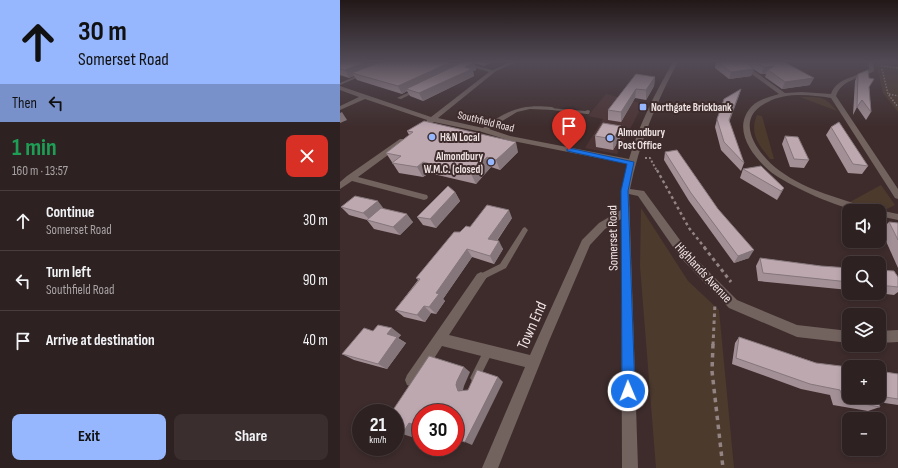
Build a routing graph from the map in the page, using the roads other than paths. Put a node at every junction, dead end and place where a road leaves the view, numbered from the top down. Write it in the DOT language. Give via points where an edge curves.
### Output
graph roads {
  1 [pos="477,84"];
  2 [pos="664,84"];
  3 [pos="769,84"];
  4 [pos="841,84"];
  5 [pos="340,88"];
  6 [pos="419,88"];
  7 [pos="784,94"];
  8 [pos="833,96"];
  9 [pos="364,97"];
  10 [pos="399,98"];
  11 [pos="340,108"];
  12 [pos="552,109"];
  13 [pos="588,111"];
  14 [pos="433,119"];
  15 [pos="420,128"];
  16 [pos="484,130"];
  17 [pos="408,138"];
  18 [pos="630,162"];
  19 [pos="350,178"];
  20 [pos="340,186"];
  21 [pos="624,191"];
  22 [pos="898,196"];
  23 [pos="424,197"];
  24 [pos="847,204"];
  25 [pos="625,212"];
  26 [pos="886,214"];
  27 [pos="898,217"];
  28 [pos="525,230"];
  29 [pos="481,277"];
  30 [pos="842,336"];
  31 [pos="898,336"];
  32 [pos="886,337"];
  33 [pos="439,339"];
  34 [pos="488,351"];
  35 [pos="533,362"];
  36 [pos="412,380"];
  37 [pos="469,390"];
  38 [pos="490,468"];
  39 [pos="630,468"];
  1 -- 14 [label="street"];
  2 -- 18 [label="street, Somerset Road"];
  3 -- 7 [label="street"];
  4 -- 8 [label="street"];
  5 -- 9 [label="street, Southfield Road"];
  6 -- 10 [label="lane"];
  7 -- 8 [label="street"];
  7 -- 24 [label="street" via="769,99 749,114 745,126 748,140 757,155 777,172 800,186"];
  8 -- 22 [label="street"];
  9 -- 11 [label="street"];
  9 -- 14 [label="street, Southfield Road"];
  12 -- 13 [label="lane" via="581,113"];
  12 -- 16 [label="street" via="535,107 509,111"];
  14 -- 15 [label="street"];
  14 -- 16 [label="street, Southfield Road"];
  16 -- 18 [label="street, Southfield Road" via="508,138"];
  17 -- 19 [label="street"];
  18 -- 21 [label="street, Somerset Road"];
  19 -- 20 [label="street"];
  19 -- 23 [label="street"];
  21 -- 25 [label="street, Somerset Road"];
  21 -- 30 [label="street, Highlands Avenue" via="641,193 684,254 733,304 797,331"];
  25 -- 35 [label="street, Town End" via="602,226 586,242"];
  25 -- 39 [label="street, Somerset Road"];
  26 -- 27 [label="street"];
  28 -- 29 [label="lane" via="503,266"];
  29 -- 33 [label="street"];
  31 -- 32 [label="street"];
  33 -- 34 [label="street"];
  33 -- 36 [label="street"];
  34 -- 35 [label="street"];
  34 -- 37 [label="lane"];
  35 -- 38 [label="street, Town End"];
}
